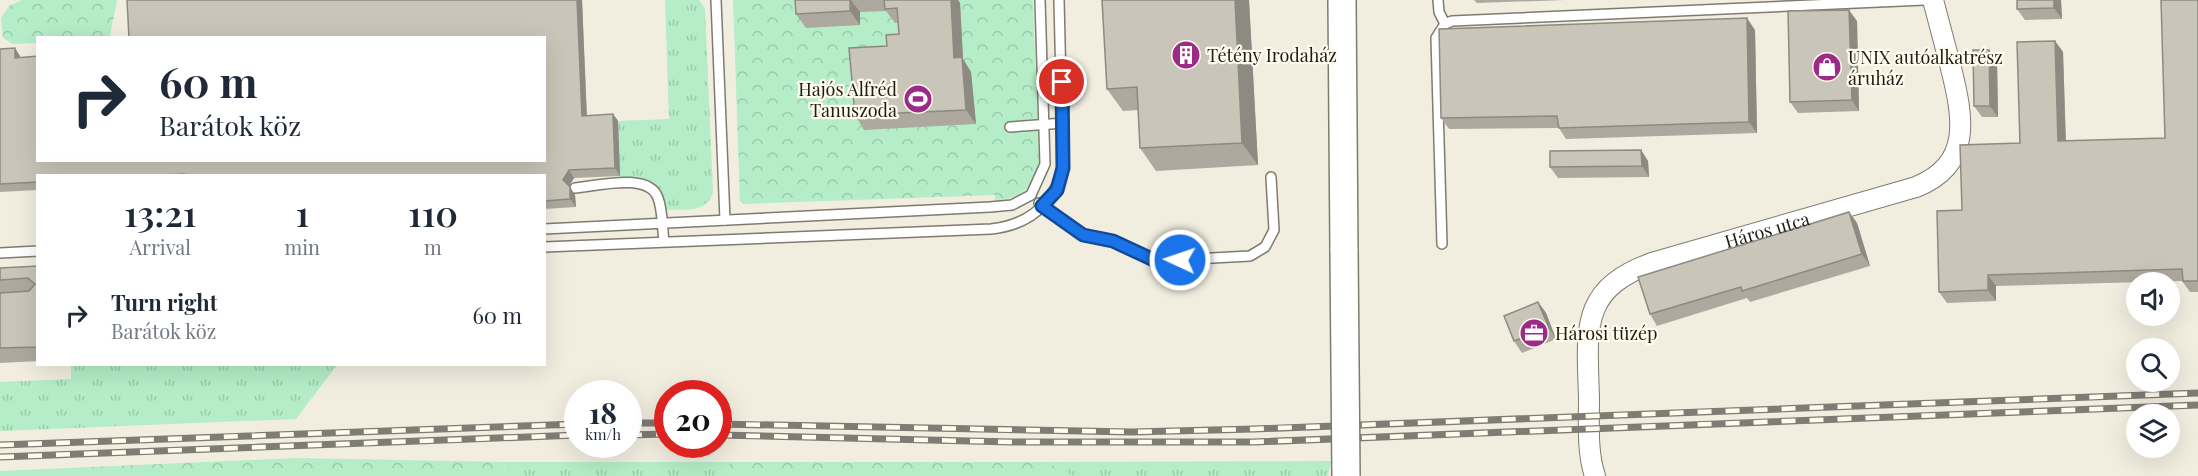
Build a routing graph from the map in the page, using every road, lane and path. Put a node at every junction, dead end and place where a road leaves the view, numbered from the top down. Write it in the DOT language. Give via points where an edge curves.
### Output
graph roads {
  1 [pos="716,0"];
  2 [pos="1040,0"];
  3 [pos="1059,0"];
  4 [pos="1342,0"];
  5 [pos="1438,0"];
  6 [pos="1924,0"];
  7 [pos="1933,0"];
  8 [pos="1878,1"];
  9 [pos="1444,24"];
  10 [pos="1064,123"];
  11 [pos="1045,125"];
  12 [pos="1010,127"];
  13 [pos="1271,177"];
  14 [pos="575,188"];
  15 [pos="1031,195"];
  16 [pos="1042,206"];
  17 [pos="725,220"];
  18 [pos="662,223"];
  19 [pos="546,229"];
  20 [pos="664,241"];
  21 [pos="1442,244"];
  22 [pos="546,247"];
  23 [pos="36,251"];
  24 [pos="0,253"];
  25 [pos="1346,476"];
  26 [pos="1595,476"];
  1 -- 17 [label="lane"];
  2 -- 11 [label="lane"];
  3 -- 10 [label="lane"];
  4 -- 25 [label="street, bridge"];
  5 -- 9 [label="lane"];
  6 -- 8 [label="lane"];
  7 -- 26 [label="street, Háros utca" via="1962,127 1947,169 1936,179 1916,186 1655,262 1621,276 1593,311 1589,328 1590,445"];
  8 -- 9 [label="lane"];
  9 -- 21 [label="lane" via="1436,38"];
  10 -- 11 [label="lane"];
  10 -- 16 [label="lane" via="1063,168 1057,190"];
  11 -- 12 [label="lane"];
  11 -- 15 [label="lane" via="1045,164"];
  13 -- 16 [label="lane" via="1274,230 1265,247 1250,256 1156,261 1113,241 1083,235"];
  14 -- 18 [label="lane" via="637,182 653,189 659,199"];
  15 -- 16 [label="lane"];
  15 -- 17 [label="lane" via="1012,205 990,207"];
  16 -- 20 [label="lane" via="1027,219 991,229"];
  17 -- 18 [label="lane"];
  18 -- 19 [label="lane"];
  18 -- 20 [label="lane"];
  20 -- 22 [label="lane"];
  23 -- 24 [label="lane"];
}
